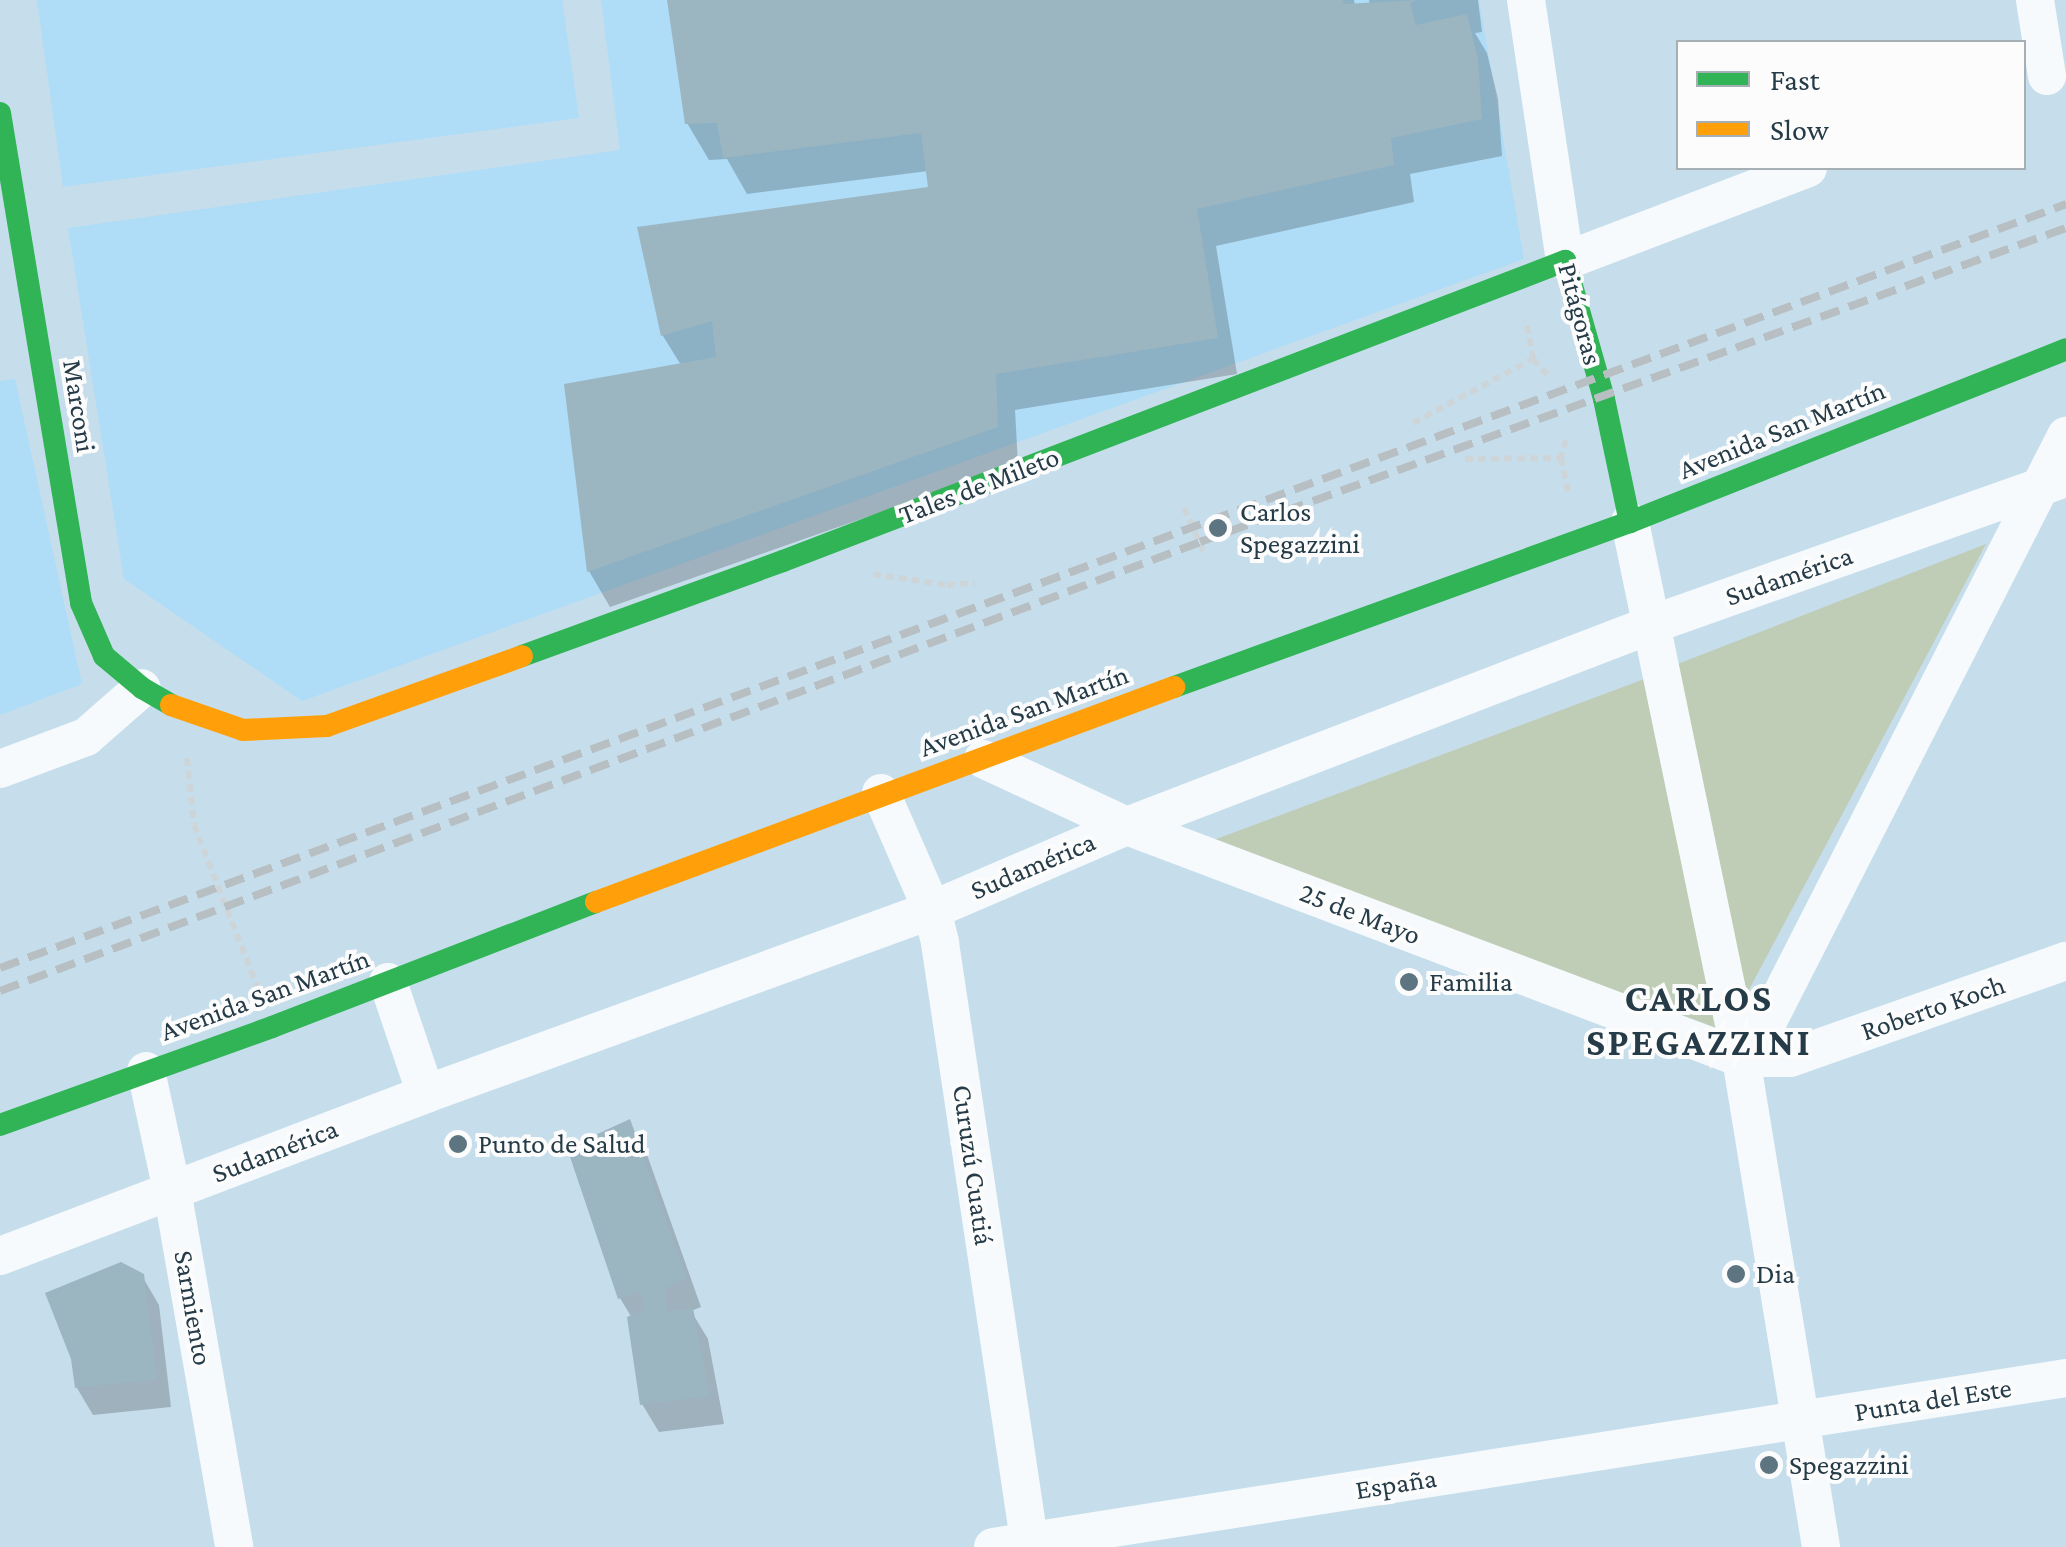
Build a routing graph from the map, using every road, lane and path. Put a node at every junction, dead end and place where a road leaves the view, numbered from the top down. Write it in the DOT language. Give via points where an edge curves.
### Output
graph roads {
  1 [pos="1526,0"];
  2 [pos="2035,0"];
  3 [pos="2046,77"];
  4 [pos="0,113"];
  5 [pos="1803,170"];
  6 [pos="1564,261"];
  7 [pos="1518,280"];
  8 [pos="2066,349"];
  9 [pos="1533,360"];
  10 [pos="1559,393"];
  11 [pos="1413,423"];
  12 [pos="1568,434"];
  13 [pos="2066,436"];
  14 [pos="1560,458"];
  15 [pos="1464,459"];
  16 [pos="2052,483"];
  17 [pos="1184,508"];
  18 [pos="1630,522"];
  19 [pos="1581,538"];
  20 [pos="1205,555"];
  21 [pos="1654,624"];
  22 [pos="142,688"];
  23 [pos="182,711"];
  24 [pos="983,759"];
  25 [pos="0,769"];
  26 [pos="881,793"];
  27 [pos="1126,826"];
  28 [pos="932,910"];
  29 [pos="2066,962"];
  30 [pos="388,982"];
  31 [pos="272,1027"];
  32 [pos="1741,1058"];
  33 [pos="146,1071"];
  34 [pos="426,1094"];
  35 [pos="0,1125"];
  36 [pos="172,1190"];
  37 [pos="0,1256"];
  38 [pos="2066,1378"];
  39 [pos="1800,1422"];
  40 [pos="1018,1545"];
  41 [pos="234,1547"];
  42 [pos="1821,1547"];
  1 -- 6 [label="street, Pitágoras"];
  2 -- 3 [label="street"];
  4 -- 22 [label="street, Marconi" via="80,603 104,656"];
  5 -- 6 [label="street, Tales de Mileto"];
  6 -- 7 [label="street, Tales de Mileto"];
  6 -- 18 [label="street, Pitágoras" via="1604,398"];
  7 -- 9 [label="path"];
  7 -- 23 [label="street, Tales de Mileto" via="783,562 327,726 243,730"];
  8 -- 18 [label="street, Avenida San Martín"];
  9 -- 10 [label="path"];
  9 -- 11 [label="path"];
  12 -- 14 [label="path"];
  13 -- 16 [label="street"];
  14 -- 15 [label="path"];
  14 -- 19 [label="path"];
  16 -- 21 [label="street, Sudamérica"];
  16 -- 32 [label="street" via="1767,1023"];
  17 -- 20 [label="path"];
  18 -- 19 [label="street, Avenida San Martín"];
  18 -- 21 [label="street, Pitágoras"];
  19 -- 24 [label="street, Avenida San Martín"];
  21 -- 27 [label="street, Sudamérica"];
  21 -- 32 [label="street, Pitágoras"];
  22 -- 23 [label="street, Tales de Mileto"];
  22 -- 25 [label="street" via="86,737"];
  23 -- 31 [label="path" via="194,824"];
  24 -- 26 [label="street, Avenida San Martín"];
  24 -- 27 [label="street, 25 de Mayo"];
  26 -- 28 [label="street, Curuzú Cuatiá"];
  26 -- 30 [label="street, Avenida San Martín"];
  27 -- 28 [label="street, Sudamérica"];
  27 -- 32 [label="street, 25 de Mayo"];
  28 -- 34 [label="street, Sudamérica"];
  28 -- 40 [label="street, Curuzú Cuatiá"];
  29 -- 32 [label="street, Roberto Koch" via="1790,1058"];
  30 -- 31 [label="street, Avenida San Martín"];
  30 -- 34 [label="street"];
  31 -- 33 [label="street, Avenida San Martín"];
  32 -- 39 [label="street"];
  33 -- 35 [label="street, Avenida San Martín"];
  33 -- 36 [label="street, Sarmiento"];
  34 -- 36 [label="street, Sudamérica"];
  36 -- 37 [label="street, Sudamérica"];
  36 -- 41 [label="street, Sarmiento"];
  38 -- 39 [label="street, Punta del Este"];
  39 -- 40 [label="street, España"];
  39 -- 42 [label="street"];
}
